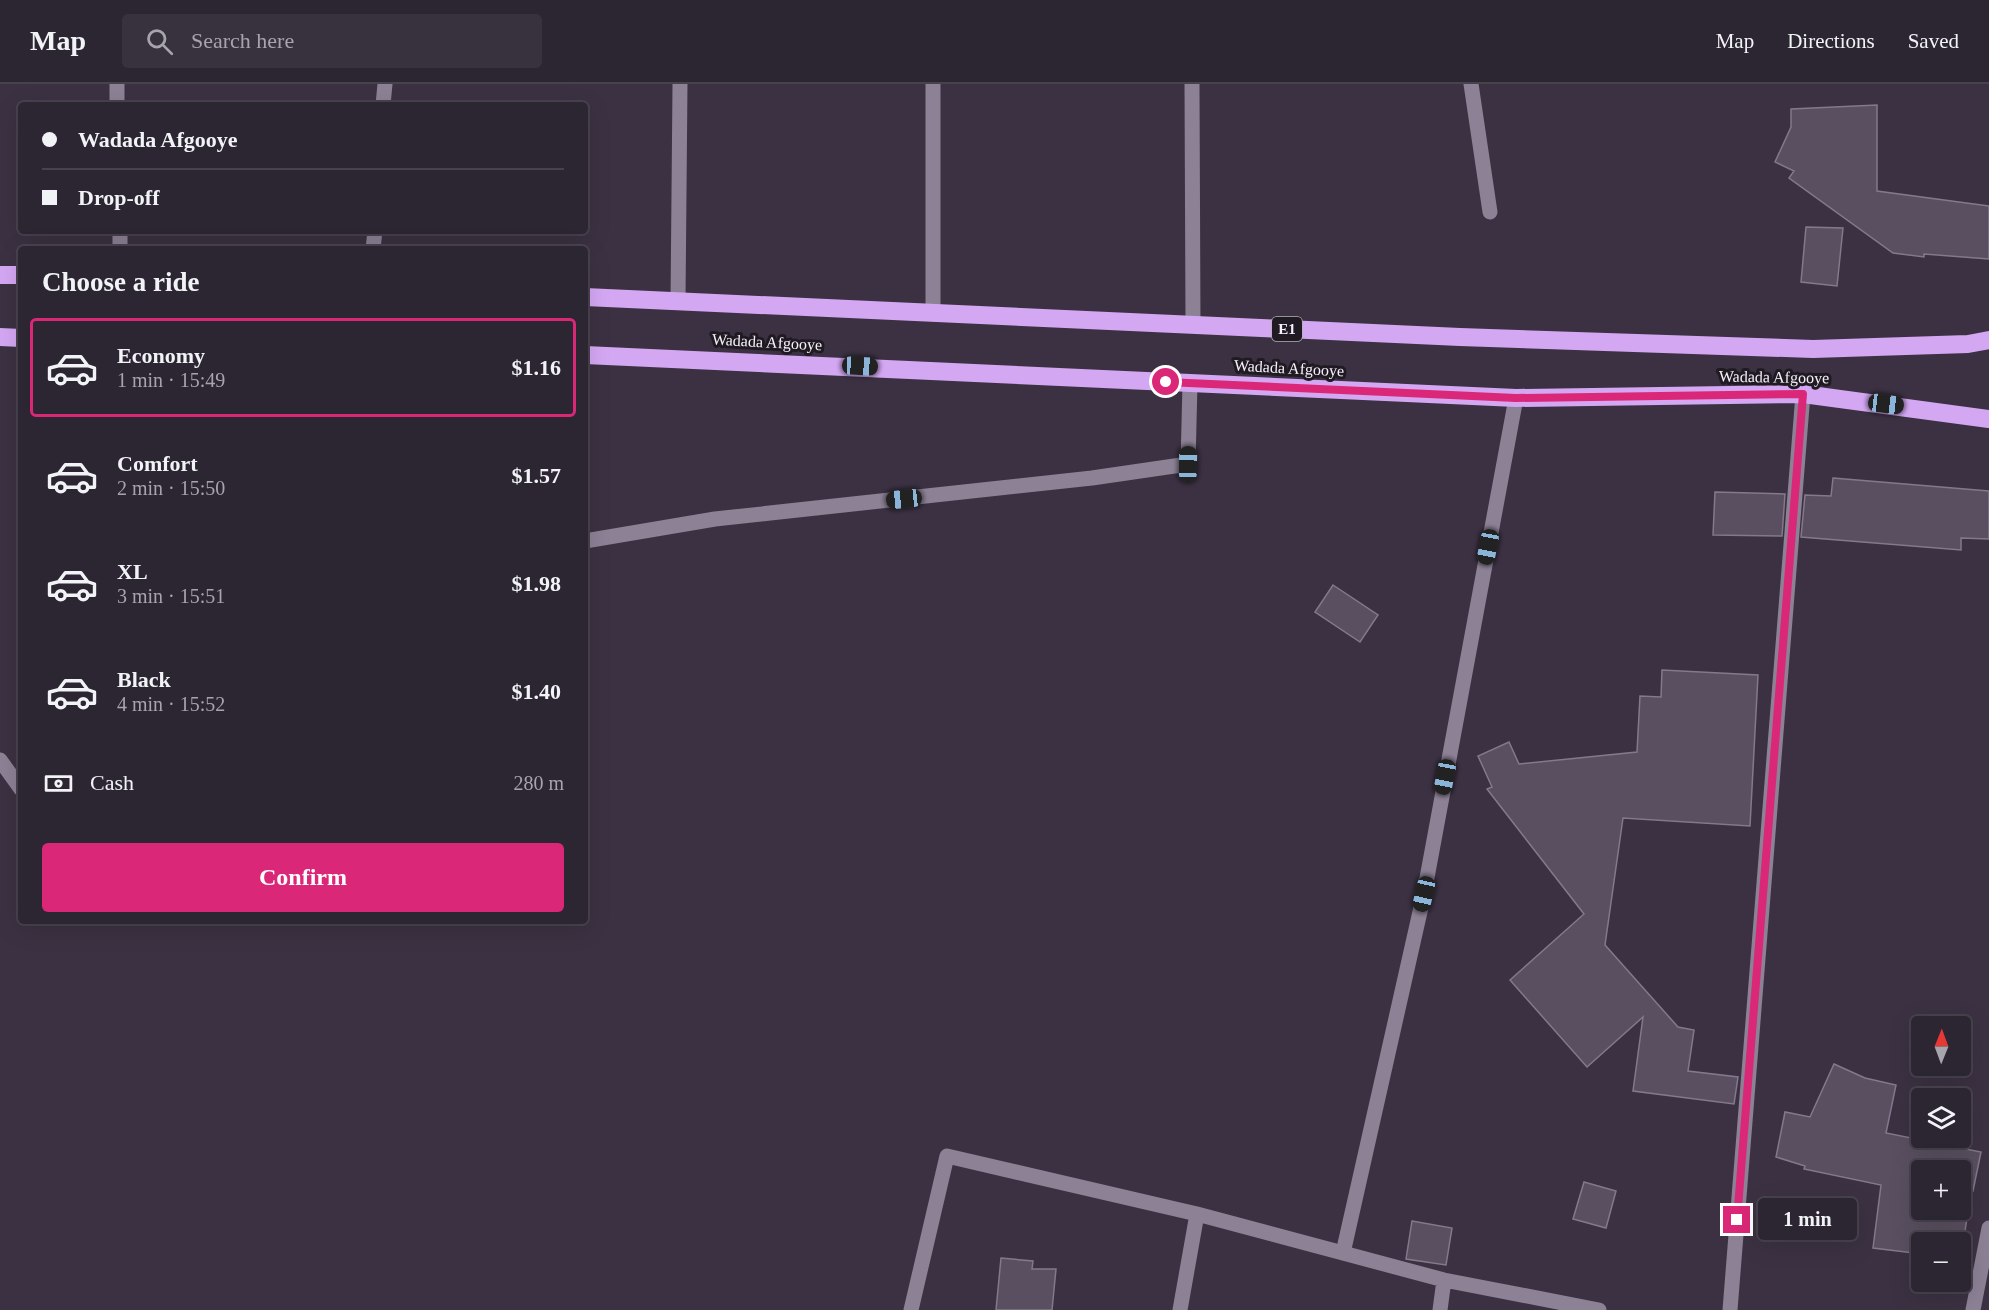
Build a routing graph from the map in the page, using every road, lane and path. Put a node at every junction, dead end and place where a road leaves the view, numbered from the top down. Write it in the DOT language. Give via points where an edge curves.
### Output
graph roads {
  1 [pos="117,84"];
  2 [pos="385,84"];
  3 [pos="680,84"];
  4 [pos="933,84"];
  5 [pos="1192,84"];
  6 [pos="1471,84"];
  7 [pos="117,102"];
  8 [pos="383,102"];
  9 [pos="1490,212"];
  10 [pos="0,275"];
  11 [pos="18,275"];
  12 [pos="588,297"];
  13 [pos="678,302"];
  14 [pos="933,313"];
  15 [pos="1193,325"];
  16 [pos="0,337"];
  17 [pos="18,338"];
  18 [pos="1989,340"];
  19 [pos="588,355"];
  20 [pos="1190,383"];
  21 [pos="1803,394"];
  22 [pos="1516,398"];
  23 [pos="1989,419"];
  24 [pos="588,540"];
  25 [pos="0,760"];
  26 [pos="18,785"];
  27 [pos="1197,1214"];
  28 [pos="1989,1228"];
  29 [pos="1343,1253"];
  30 [pos="1444,1280"];
  31 [pos="910,1310"];
  32 [pos="1180,1310"];
  33 [pos="1440,1310"];
  34 [pos="1599,1310"];
  35 [pos="1730,1310"];
  36 [pos="1973,1310"];
  1 -- 7 [label="street"];
  2 -- 8 [label="street"];
  3 -- 13 [label="street"];
  4 -- 14 [label="street"];
  5 -- 15 [label="street"];
  6 -- 9 [label="street"];
  10 -- 11 [label="highway"];
  12 -- 13 [label="highway, Wadada Afgooye / E1"];
  13 -- 14 [label="highway, Wadada Afgooye / E1"];
  14 -- 15 [label="highway, Wadada Afgooye / E1"];
  15 -- 18 [label="highway, Wadada Afgooye / E1" via="1813,349"];
  16 -- 17 [label="highway"];
  19 -- 20 [label="highway, Wadada Afgooye"];
  20 -- 22 [label="highway, Wadada Afgooye"];
  20 -- 24 [label="street" via="1188,464 715,519"];
  21 -- 22 [label="highway, Wadada Afgooye"];
  21 -- 23 [label="highway, Wadada Afgooye"];
  21 -- 35 [label="street"];
  22 -- 29 [label="street" via="1424,894"];
  25 -- 26 [label="street"];
  27 -- 29 [label="street"];
  27 -- 31 [label="street" via="947,1156"];
  27 -- 32 [label="street"];
  28 -- 36 [label="street"];
  29 -- 30 [label="street"];
  30 -- 33 [label="street"];
  30 -- 34 [label="street"];
}
